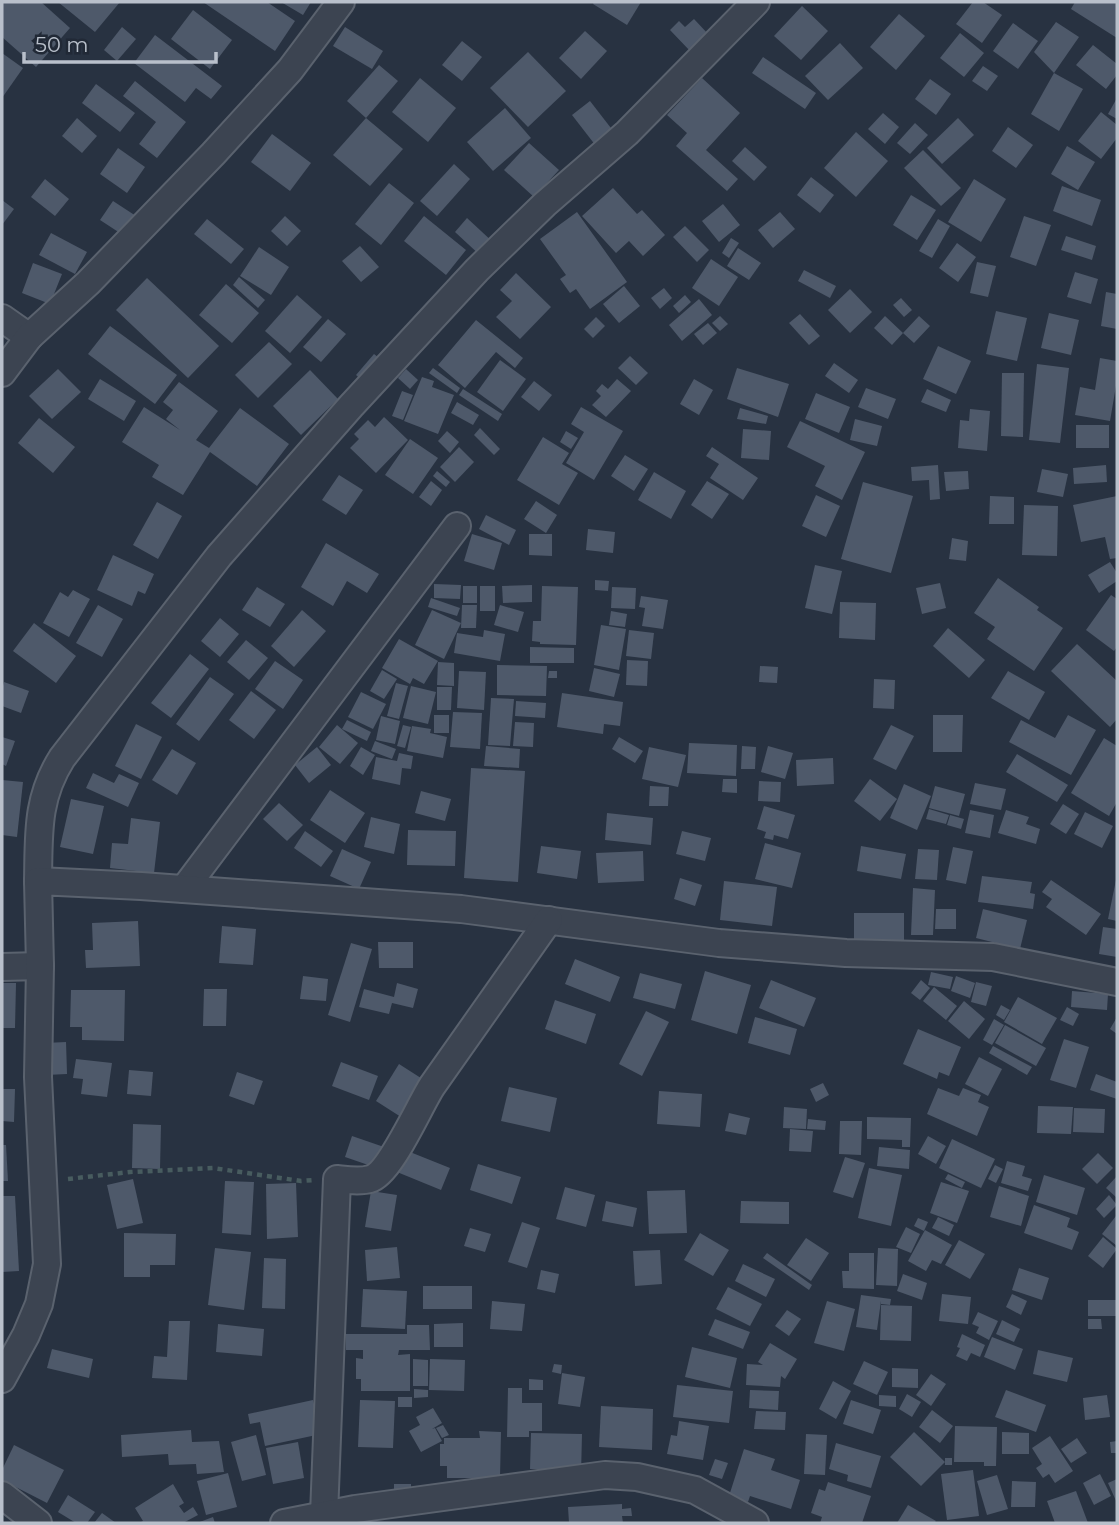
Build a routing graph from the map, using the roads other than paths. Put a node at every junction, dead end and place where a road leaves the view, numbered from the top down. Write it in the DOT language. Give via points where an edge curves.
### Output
graph roads {
  1 [pos="341,2"];
  2 [pos="756,2"];
  3 [pos="2,318"];
  4 [pos="29,337"];
  5 [pos="2,373"];
  6 [pos="457,526"];
  7 [pos="38,881"];
  8 [pos="184,889"];
  9 [pos="549,920"];
  10 [pos="40,966"];
  11 [pos="2,967"];
  12 [pos="1117,982"];
  13 [pos="2,1379"];
  14 [pos="2,1495"];
  15 [pos="324,1515"];
  16 [pos="38,1523"];
  17 [pos="284,1523"];
  18 [pos="755,1523"];
  1 -- 4 [label="street" via="290,70 214,154"];
  2 -- 7 [label="street" via="626,133 477,270 219,556 51,775 40,810"];
  3 -- 4 [label="street"];
  4 -- 5 [label="street"];
  6 -- 8 [label="street"];
  7 -- 8 [label="street"];
  7 -- 10 [label="street"];
  8 -- 9 [label="street" via="461,909"];
  9 -- 12 [label="street" via="719,943 846,953 993,957"];
  9 -- 15 [label="street" via="432,1086 382,1173 370,1179 337,1179"];
  10 -- 11 [label="street"];
  10 -- 13 [label="street" via="37,1046 47,1264 39,1304"];
  14 -- 16 [label="street"];
  15 -- 17 [label="street"];
  15 -- 18 [label="street" via="605,1475 695,1490"];
}
